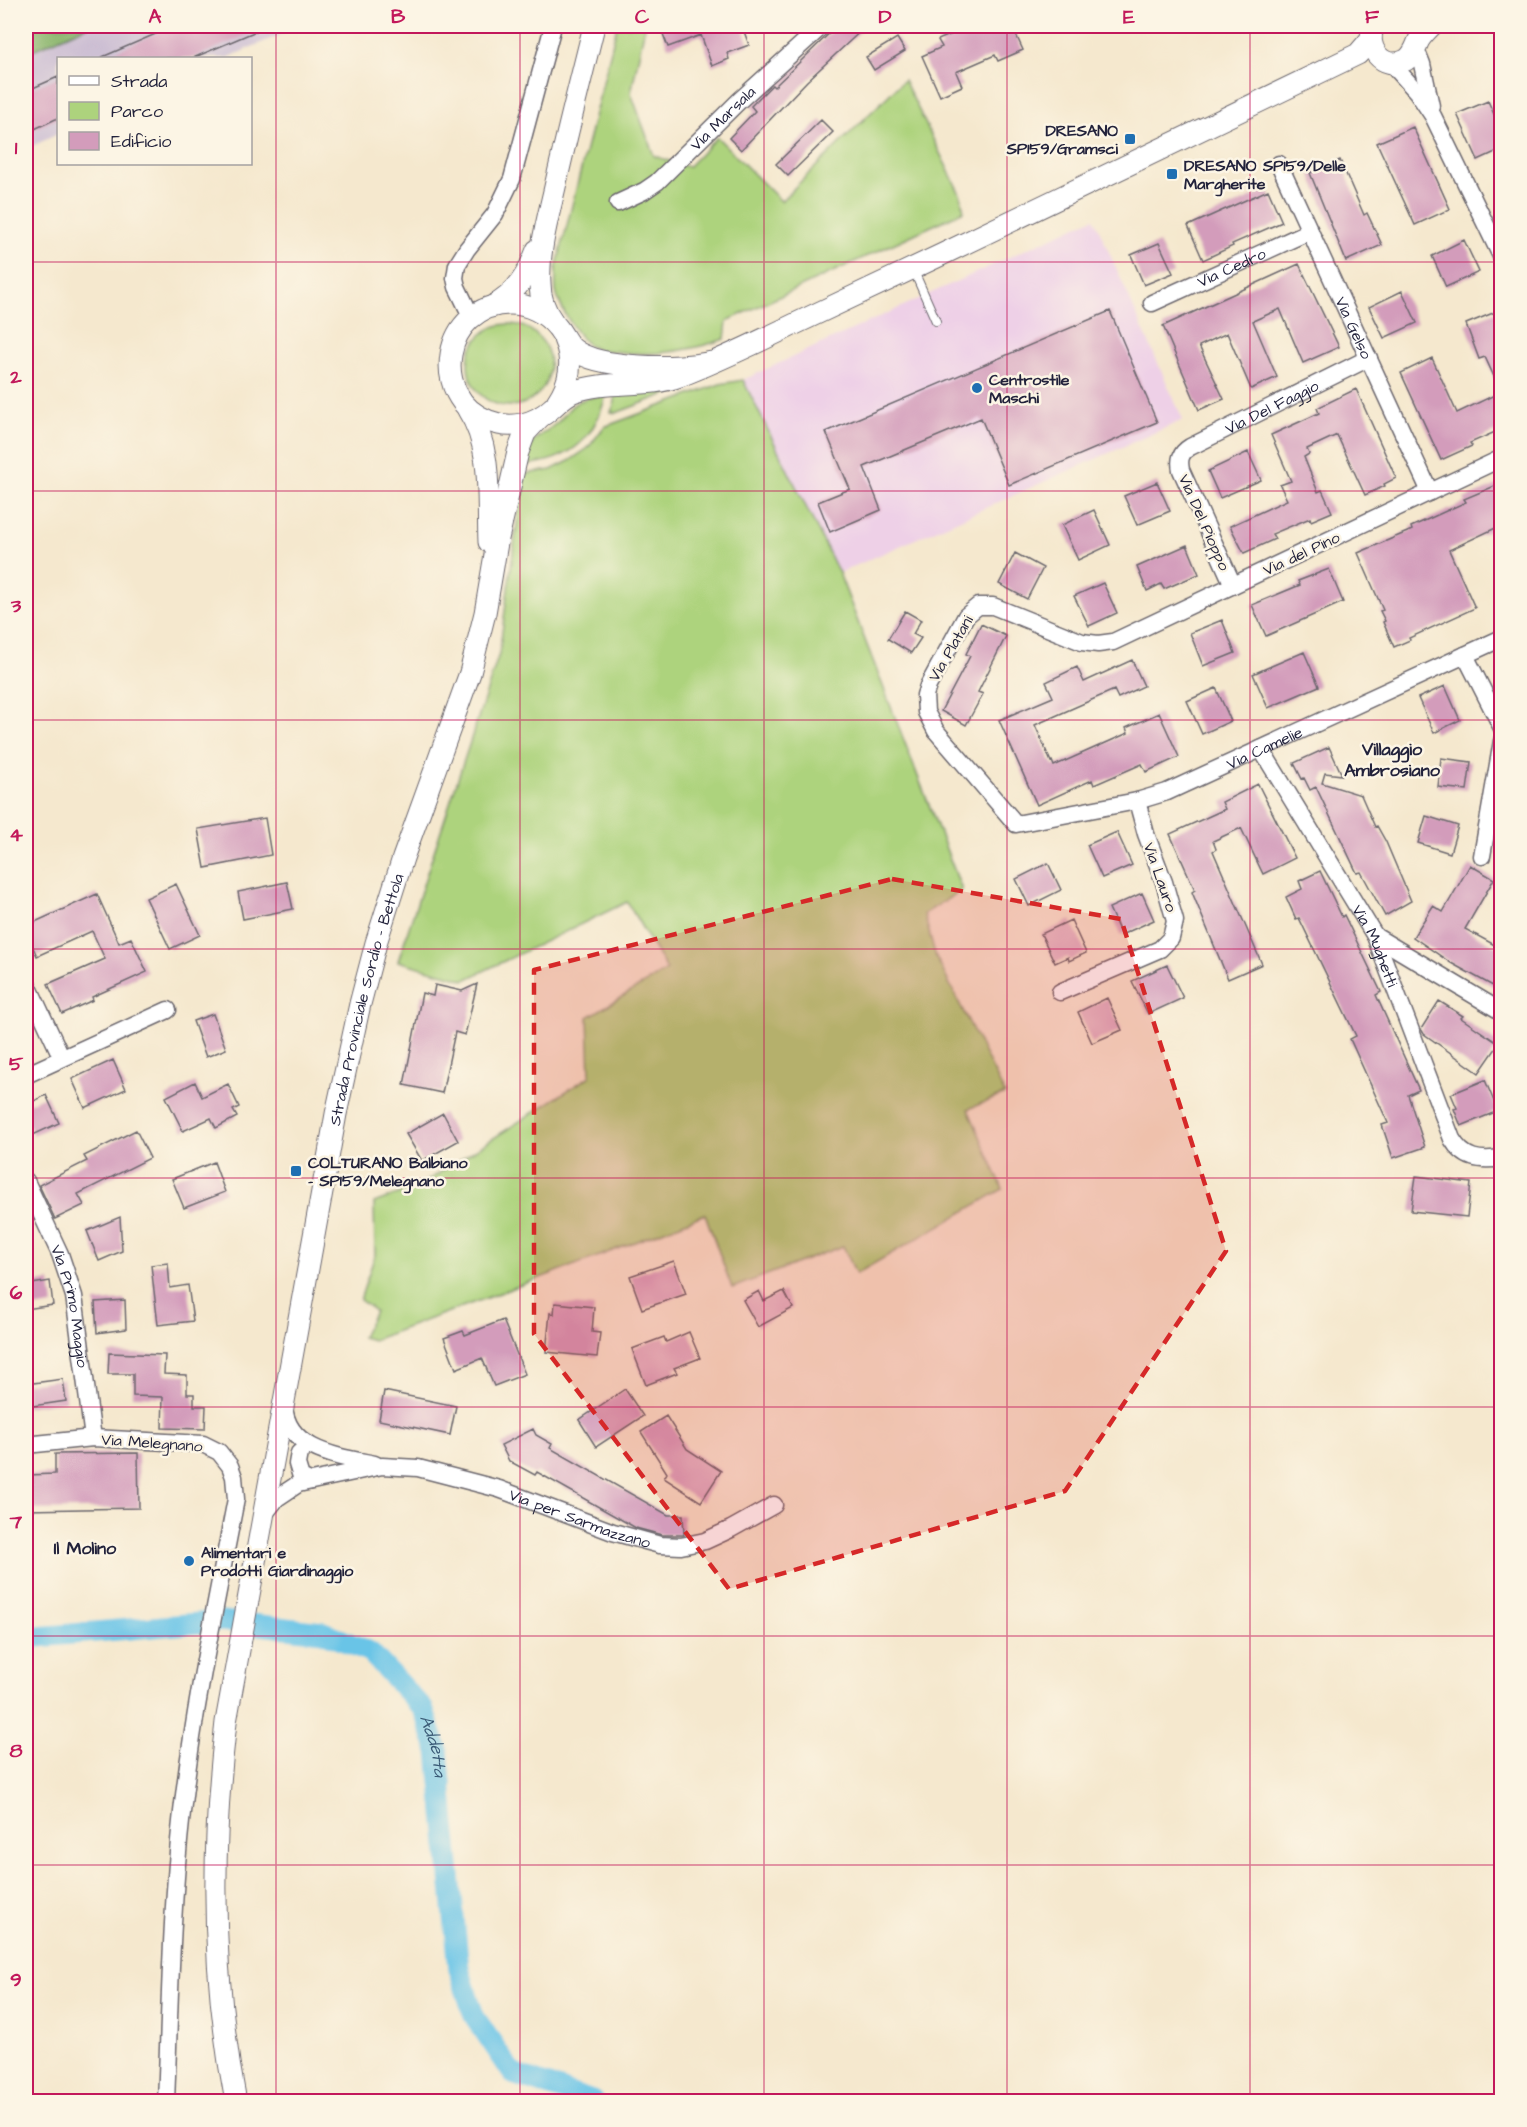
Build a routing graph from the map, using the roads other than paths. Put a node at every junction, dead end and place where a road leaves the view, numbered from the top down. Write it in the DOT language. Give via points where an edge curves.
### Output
graph roads {
  1 [pos="553,26"];
  2 [pos="594,26"];
  3 [pos="822,26"];
  4 [pos="1420,35"];
  5 [pos="1373,42"];
  6 [pos="1433,116"];
  7 [pos="1279,164"];
  8 [pos="618,203"];
  9 [pos="547,221"];
  10 [pos="1310,231"];
  11 [pos="1502,258"];
  12 [pos="913,269"];
  13 [pos="1152,303"];
  14 [pos="480,313"];
  15 [pos="936,321"];
  16 [pos="558,329"];
  17 [pos="1369,358"];
  18 [pos="712,363"];
  19 [pos="461,399"];
  20 [pos="557,403"];
  21 [pos="540,417"];
  22 [pos="1502,458"];
  23 [pos="1180,459"];
  24 [pos="1430,492"];
  25 [pos="491,573"];
  26 [pos="1233,585"];
  27 [pos="1502,638"];
  28 [pos="1098,644"];
  29 [pos="1465,655"];
  30 [pos="1502,728"];
  31 [pos="1502,741"];
  32 [pos="1261,749"];
  33 [pos="1137,801"];
  34 [pos="1016,824"];
  35 [pos="1482,855"];
  36 [pos="1375,936"];
  37 [pos="26,981"];
  38 [pos="1060,992"];
  39 [pos="168,1010"];
  40 [pos="1502,1012"];
  41 [pos="62,1058"];
  42 [pos="26,1075"];
  43 [pos="1502,1158"];
  44 [pos="26,1181"];
  45 [pos="284,1403"];
  46 [pos="93,1438"];
  47 [pos="26,1445"];
  48 [pos="309,1445"];
  49 [pos="326,1453"];
  50 [pos="382,1466"];
  51 [pos="317,1479"];
  52 [pos="774,1505"];
  53 [pos="263,1517"];
  54 [pos="166,2102"];
  55 [pos="236,2102"];
  1 -- 14 [label="street" via="512,179 495,214 457,265 458,292"];
  2 -- 9 [label="street"];
  3 -- 8 [label="street, Via Marsala" via="657,182"];
  4 -- 5 [label="street" via="1405,60 1398,63"];
  4 -- 6 [label="street"];
  5 -- 6 [label="street"];
  5 -- 12 [label="street"];
  6 -- 11 [label="street"];
  7 -- 10 [label="street, Via Gelso"];
  9 -- 14 [label="street" via="521,283 511,295"];
  9 -- 16 [label="street" via="540,282 545,308"];
  10 -- 13 [label="street, Via Cedro"];
  10 -- 17 [label="street, Via Gelso"];
  12 -- 15 [label="lane"];
  12 -- 18 [label="street"];
  14 -- 16 [label="street" via="506,304 526,306 544,315"];
  14 -- 19 [label="street" via="457,336 450,358 452,383"];
  16 -- 18 [label="street" via="577,352 604,362 689,366"];
  16 -- 20 [label="street" via="568,347 570,368"];
  17 -- 23 [label="street, Via Del Faggio" via="1190,447"];
  17 -- 24 [label="street, Via Gelso"];
  18 -- 20 [label="street" via="668,380 580,390"];
  19 -- 21 [label="street" via="477,416 498,424 521,424"];
  19 -- 25 [label="street, Strada Provinciale Sordio - Bettola" via="477,425 485,450"];
  20 -- 21 [label="street"];
  21 -- 25 [label="street, Strada Provinciale Sordio - Bettola" via="521,442"];
  22 -- 24 [label="street, Via del Pino"];
  23 -- 26 [label="street, Via Del Pioppo" via="1181,470"];
  24 -- 26 [label="street, Via del Pino"];
  25 -- 45 [label="street, Strada Provinciale Sordio - Bettola" via="470,673 403,858 362,994 336,1114"];
  26 -- 28 [label="street, Via del Pino" via="1119,639"];
  27 -- 29 [label="street, Via Camelie"];
  28 -- 34 [label="street, Via Platani" via="1077,640 993,606 978,606 966,616 926,690 926,712 946,746"];
  29 -- 30 [label="street"];
  29 -- 32 [label="street, Via Camelie"];
  31 -- 35 [label="street"];
  32 -- 33 [label="street, Via Camelie" via="1167,792"];
  32 -- 36 [label="street, Via Mughetti"];
  33 -- 34 [label="street, Via Camelie"];
  33 -- 38 [label="street, Via Lauro" via="1171,904 1174,933 1160,949"];
  36 -- 40 [label="street"];
  36 -- 43 [label="street, Via Mughetti" via="1455,1146 1464,1155 1480,1160"];
  37 -- 41 [label="street"];
  39 -- 41 [label="street"];
  41 -- 42 [label="street"];
  44 -- 46 [label="street, Via Primo Maggio" via="60,1254 74,1296"];
  45 -- 48 [label="street" via="293,1433"];
  45 -- 53 [label="street, Strada Provinciale Sordio - Bettola"];
  46 -- 47 [label="street, Via Melegnano"];
  46 -- 54 [label="street, Via Melegnano" via="202,1444 223,1456 232,1470 236,1491 202,1676 176,1870"];
  48 -- 49 [label="street"];
  48 -- 51 [label="street" via="299,1453 297,1464 302,1477"];
  49 -- 50 [label="street"];
  49 -- 51 [label="street" via="332,1464 329,1474"];
  50 -- 51 [label="street"];
  50 -- 52 [label="street, Via per Sarmazzano" via="418,1468 499,1489 613,1532 660,1545 691,1545 739,1526"];
  51 -- 53 [label="street" via="292,1486"];
  53 -- 55 [label="street, Strada Provinciale Sordio - Bettola" via="219,1781 215,1889 221,2008"];
}
